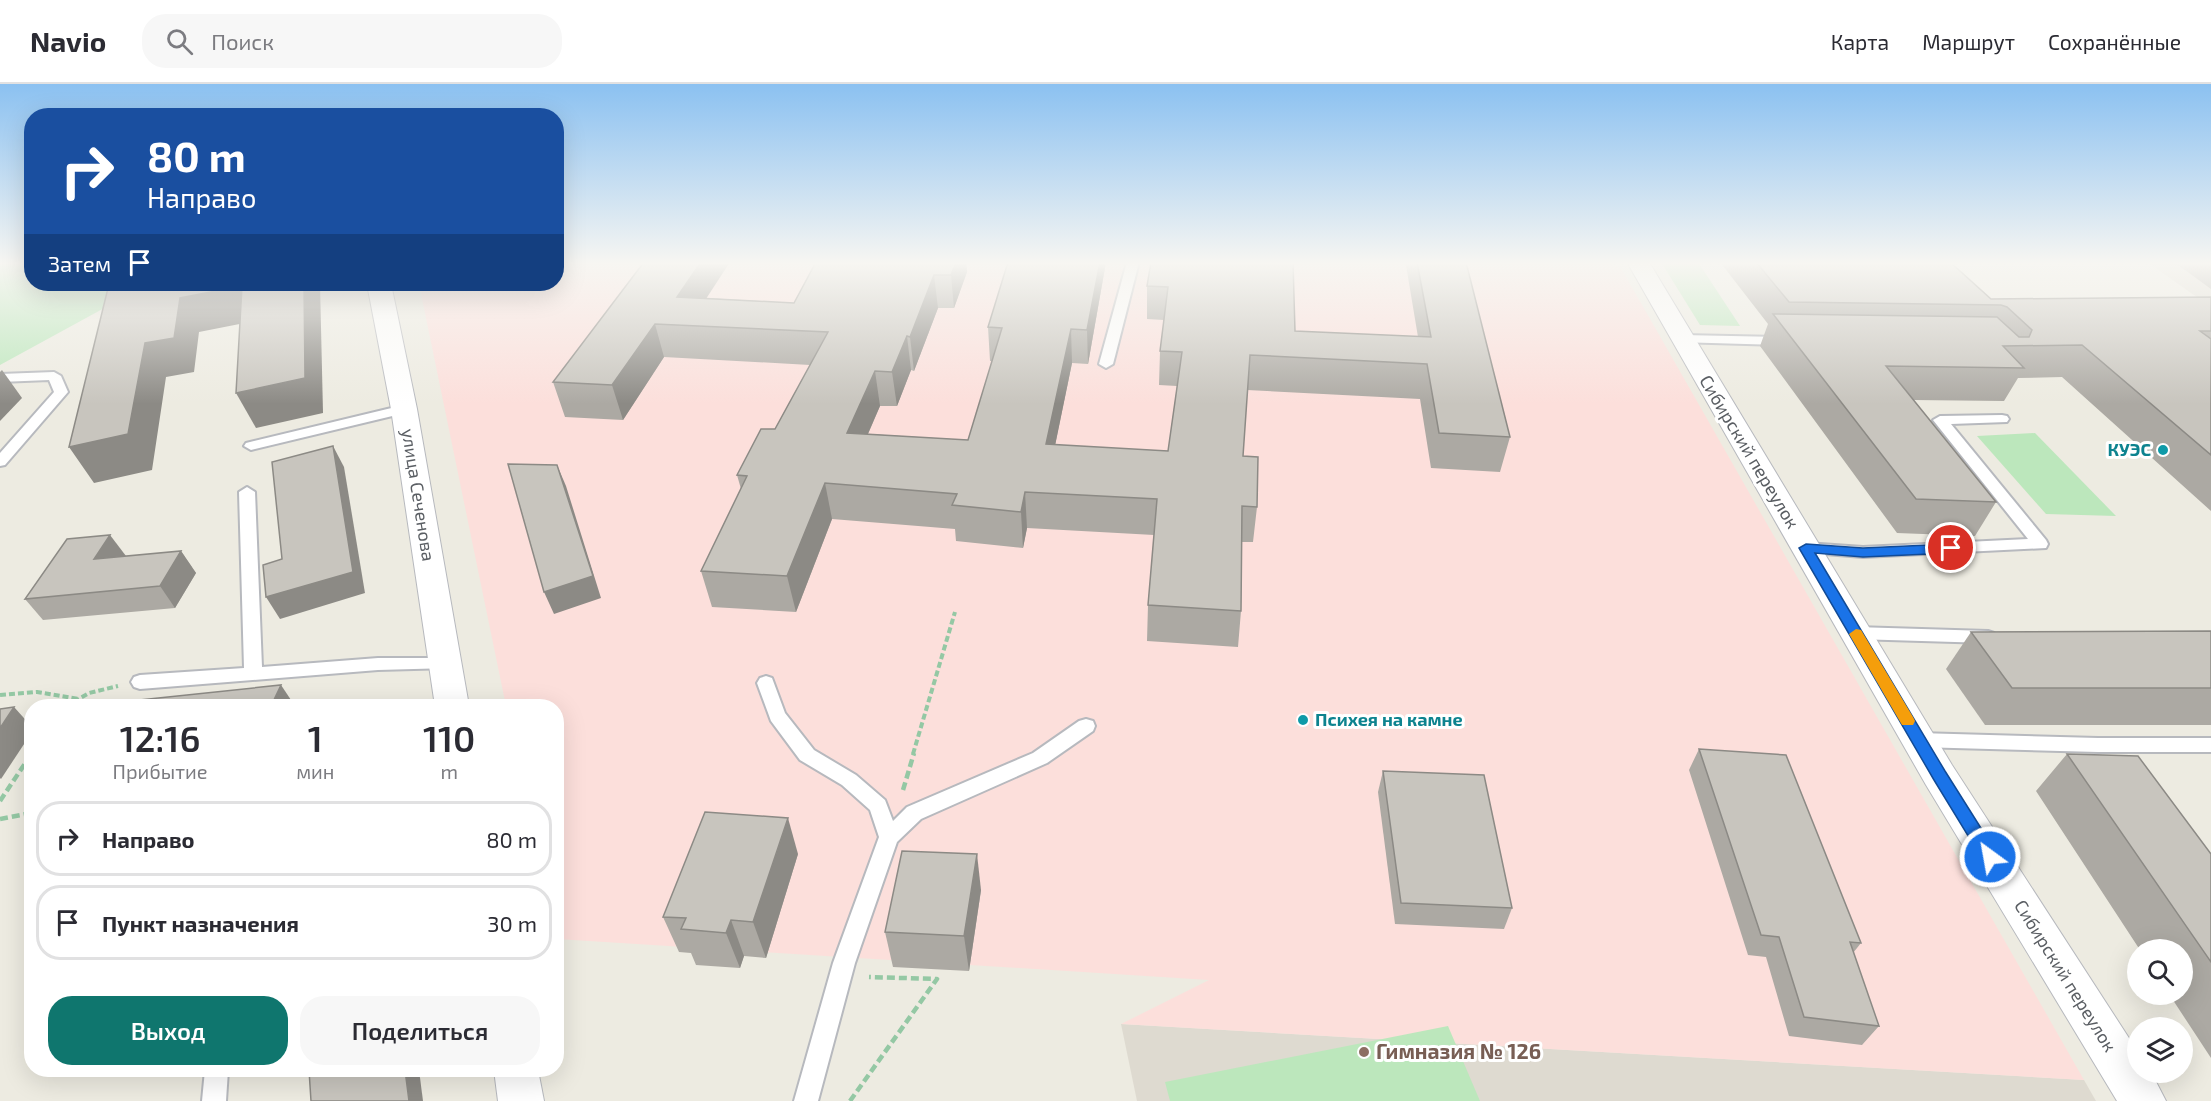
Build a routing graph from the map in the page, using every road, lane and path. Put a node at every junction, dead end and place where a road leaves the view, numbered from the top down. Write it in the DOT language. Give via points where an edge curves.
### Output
graph roads {
  1 [pos="384,309"];
  2 [pos="1120,309"];
  3 [pos="1665,309"];
  4 [pos="1682,339"];
  5 [pos="1794,341"];
  6 [pos="1106,364"];
  7 [pos="0,378"];
  8 [pos="404,409"];
  9 [pos="2002,419"];
  10 [pos="251,446"];
  11 [pos="0,462"];
  12 [pos="248,492"];
  13 [pos="1806,548"];
  14 [pos="954,612"];
  15 [pos="1855,633"];
  16 [pos="2010,638"];
  17 [pos="444,664"];
  18 [pos="253,674"];
  19 [pos="140,682"];
  20 [pos="766,683"];
  21 [pos="0,695"];
  22 [pos="79,699"];
  23 [pos="451,699"];
  24 [pos="1086,726"];
  25 [pos="1918,740"];
  26 [pos="2098,745"];
  27 [pos="2211,745"];
  28 [pos="2112,764"];
  29 [pos="24,765"];
  30 [pos="0,801"];
  31 [pos="24,814"];
  32 [pos="0,819"];
  33 [pos="889,837"];
  34 [pos="840,976"];
  35 [pos="216,1077"];
  36 [pos="517,1077"];
  37 [pos="214,1101"];
  38 [pos="521,1101"];
  39 [pos="806,1101"];
  40 [pos="850,1101"];
  41 [pos="2143,1101"];
  1 -- 8 [label="street, улица Сеченова"];
  2 -- 6 [label="lane"];
  3 -- 4 [label="street, Сибирский переулок"];
  4 -- 5 [label="lane"];
  4 -- 13 [label="street, Сибирский переулок"];
  7 -- 11 [label="lane" via="54,376 61,392"];
  8 -- 10 [label="lane"];
  8 -- 17 [label="street, улица Сеченова"];
  9 -- 13 [label="lane" via="1940,420 2040,544 1863,552"];
  12 -- 18 [label="lane"];
  13 -- 15 [label="street, Сибирский переулок"];
  14 -- 33 [label="path"];
  15 -- 16 [label="lane"];
  15 -- 25 [label="street, Сибирский переулок"];
  17 -- 18 [label="lane" via="378,664"];
  17 -- 23 [label="street, улица Сеченова"];
  18 -- 19 [label="lane"];
  19 -- 22 [label="path" via="89,693"];
  20 -- 33 [label="lane" via="777,716 807,755 849,780 878,806"];
  21 -- 22 [label="path" via="37,692"];
  24 -- 33 [label="lane" via="1040,758 914,813"];
  25 -- 26 [label="lane"];
  25 -- 41 [label="street, Сибирский переулок"];
  26 -- 27 [label="lane"];
  26 -- 28 [label="lane"];
  29 -- 30 [label="path"];
  31 -- 32 [label="path"];
  33 -- 34 [label="lane"];
  34 -- 39 [label="lane"];
  34 -- 40 [label="path" via="937,979"];
  35 -- 37 [label="lane"];
  36 -- 38 [label="street"];
}
